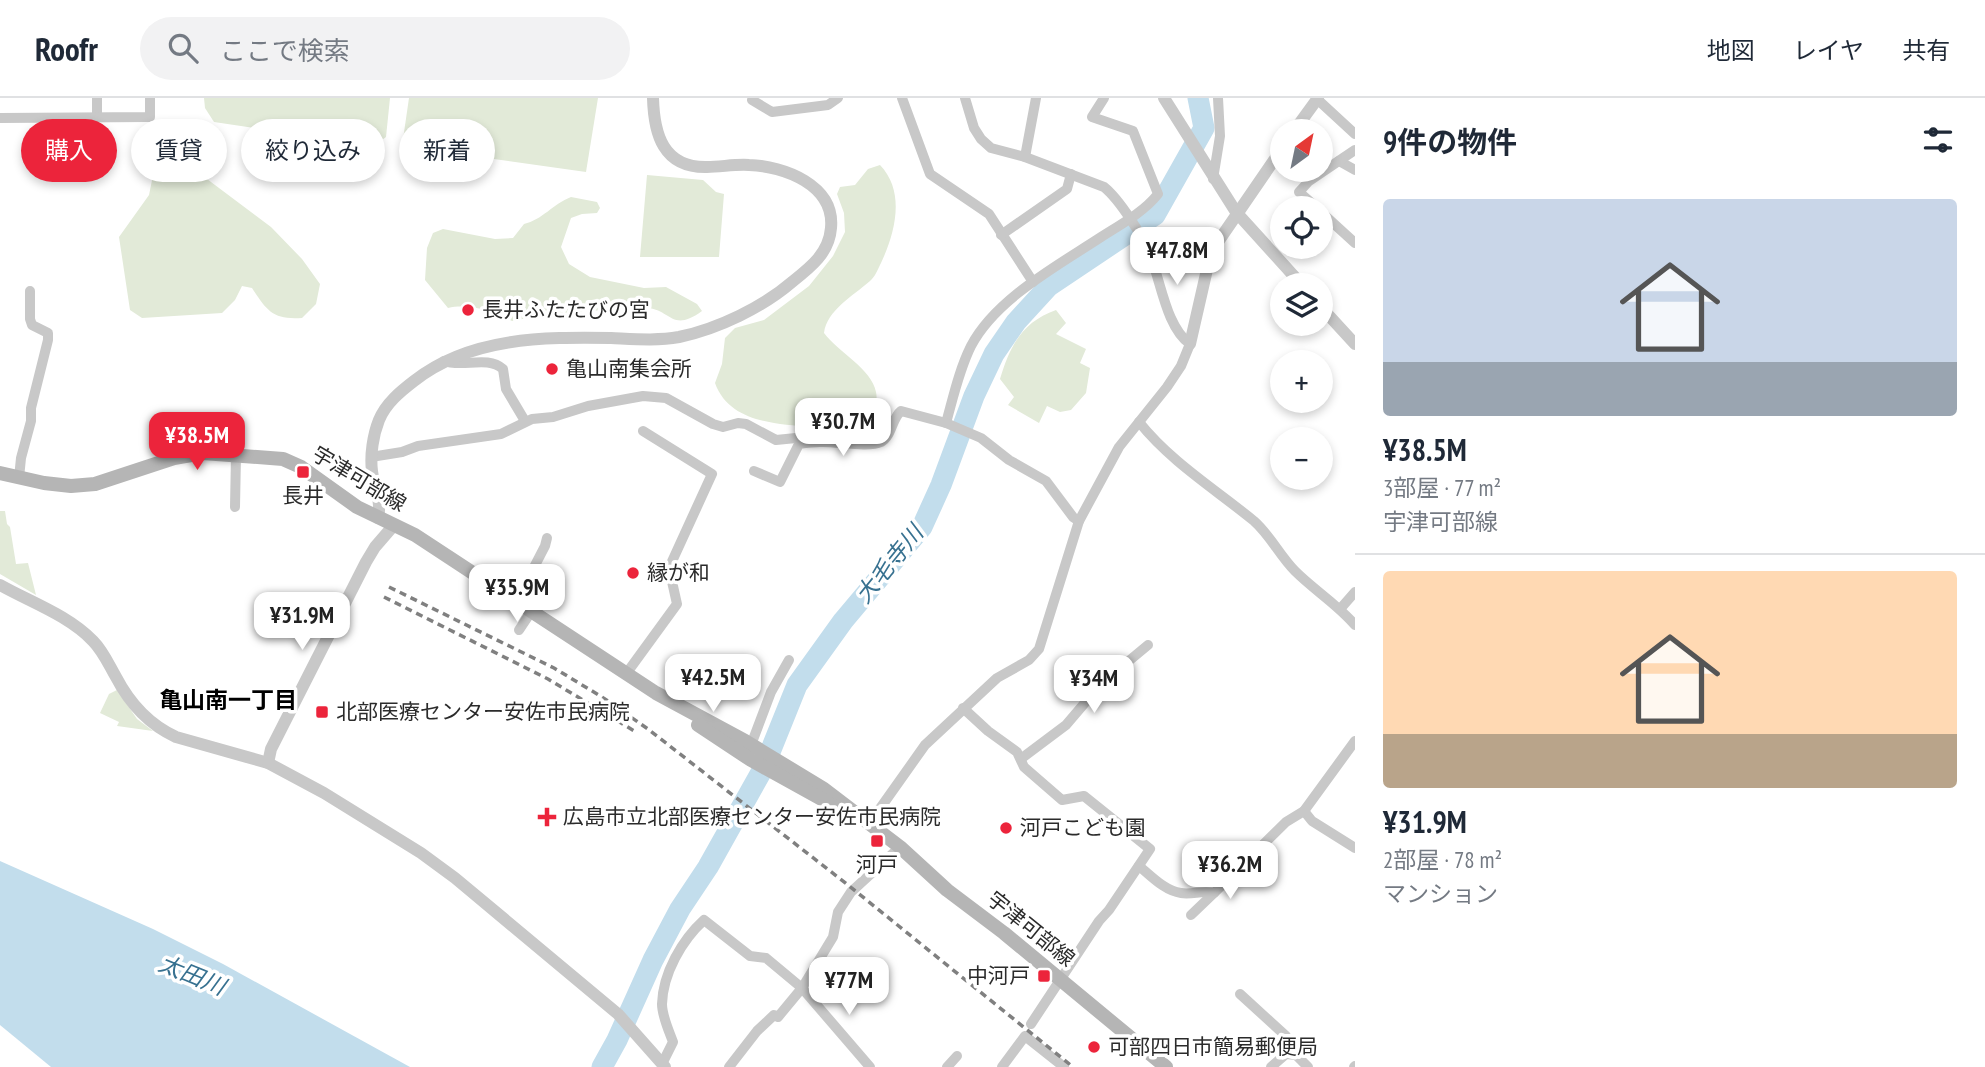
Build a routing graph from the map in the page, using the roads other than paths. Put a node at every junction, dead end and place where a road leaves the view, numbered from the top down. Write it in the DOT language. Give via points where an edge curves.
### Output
graph roads {
  1 [pos="97,98"];
  2 [pos="150,98"];
  3 [pos="653,98"];
  4 [pos="838,98"];
  5 [pos="902,98"];
  6 [pos="965,98"];
  7 [pos="1036,98"];
  8 [pos="1104,98"];
  9 [pos="1164,98"];
  10 [pos="1218,98"];
  11 [pos="1317,98"];
  12 [pos="752,100"];
  13 [pos="97,117"];
  14 [pos="0,118"];
  15 [pos="1302,119"];
  16 [pos="1355,134"];
  17 [pos="1355,150"];
  18 [pos="1025,157"];
  19 [pos="1339,161"];
  20 [pos="1270,165"];
  21 [pos="1355,170"];
  22 [pos="1072,174"];
  23 [pos="1211,175"];
  24 [pos="1304,196"];
  25 [pos="1236,212"];
  26 [pos="1131,222"];
  27 [pos="1333,223"];
  28 [pos="1001,234"];
  29 [pos="1355,243"];
  30 [pos="1290,273"];
  31 [pos="1033,282"];
  32 [pos="30,291"];
  33 [pos="1333,320"];
  34 [pos="1190,344"];
  35 [pos="1355,344"];
  36 [pos="444,361"];
  37 [pos="525,421"];
  38 [pos="1139,422"];
  39 [pos="948,424"];
  40 [pos="643,431"];
  41 [pos="819,442"];
  42 [pos="236,455"];
  43 [pos="371,457"];
  44 [pos="754,471"];
  45 [pos="0,473"];
  46 [pos="19,478"];
  47 [pos="235,507"];
  48 [pos="378,518"];
  49 [pos="1079,521"];
  50 [pos="394,525"];
  51 [pos="547,538"];
  52 [pos="0,585"];
  53 [pos="1355,592"];
  54 [pos="516,602"];
  55 [pos="1341,608"];
  56 [pos="531,612"];
  57 [pos="1355,625"];
  58 [pos="519,630"];
  59 [pos="1147,645"];
  60 [pos="789,660"];
  61 [pos="626,674"];
  62 [pos="963,708"];
  63 [pos="1355,741"];
  64 [pos="753,751"];
  65 [pos="1022,758"];
  66 [pos="268,763"];
  67 [pos="1304,811"];
  68 [pos="869,824"];
  69 [pos="900,847"];
  70 [pos="1355,848"];
  71 [pos="1139,866"];
  72 [pos="1214,893"];
  73 [pos="1191,915"];
  74 [pos="1060,979"];
  75 [pos="802,988"];
  76 [pos="1240,994"];
  77 [pos="1031,1024"];
  78 [pos="1296,1055"];
  79 [pos="957,1056"];
  80 [pos="664,1065"];
  81 [pos="729,1067"];
  82 [pos="870,1067"];
  83 [pos="947,1067"];
  84 [pos="1002,1067"];
  85 [pos="1064,1067"];
  86 [pos="1166,1067"];
  87 [pos="1271,1067"];
  88 [pos="1308,1067"];
  1 -- 13 [label="street"];
  2 -- 13 [label="street" via="150,117"];
  3 -- 36 [label="street" via="656,129 679,162 704,167 764,167 795,175 819,192 831,215 829,243 821,256 760,306 680,337 527,339"];
  4 -- 12 [label="street" via="828,105 772,112"];
  5 -- 28 [label="street" via="930,174 989,214"];
  6 -- 18 [label="street" via="981,139 991,148"];
  7 -- 18 [label="street"];
  8 -- 26 [label="street" via="1092,117 1133,131 1158,194"];
  9 -- 23 [label="street"];
  10 -- 23 [label="street" via="1220,135"];
  11 -- 15 [label="street"];
  11 -- 16 [label="street"];
  13 -- 14 [label="street"];
  17 -- 19 [label="street"];
  18 -- 22 [label="street"];
  19 -- 21 [label="street"];
  19 -- 24 [label="street" via="1309,181 1300,192"];
  20 -- 25 [label="street"];
  22 -- 26 [label="street" via="1115,195"];
  22 -- 28 [label="street" via="1067,189"];
  23 -- 25 [label="street"];
  25 -- 30 [label="street"];
  25 -- 34 [label="street" via="1211,252"];
  26 -- 31 [label="street"];
  26 -- 34 [label="street" via="1181,338"];
  27 -- 29 [label="street"];
  28 -- 31 [label="street"];
  31 -- 39 [label="street" via="990,319 971,345"];
  32 -- 46 [label="street" via="32,325 48,333 48,340"];
  33 -- 35 [label="street"];
  34 -- 38 [label="street" via="1181,366"];
  36 -- 37 [label="street" via="498,364"];
  36 -- 43 [label="street" via="389,403 380,418"];
  37 -- 41 [label="street" via="604,402 657,396 713,425 746,424 776,440 806,437"];
  37 -- 43 [label="street" via="501,434"];
  38 -- 49 [label="street" via="1119,447"];
  38 -- 55 [label="street" via="1190,471 1257,523 1295,571"];
  39 -- 41 [label="street" via="901,411 881,442"];
  39 -- 49 [label="street" via="981,438 1046,481"];
  40 -- 61 [label="street" via="712,474 669,568 677,604"];
  41 -- 44 [label="street" via="799,444 780,482"];
  42 -- 46 [label="main road, 宇津可部線" via="203,453 174,458 95,484 71,486"];
  42 -- 47 [label="street"];
  42 -- 48 [label="main road, 宇津可部線" via="283,459"];
  43 -- 48 [label="street"];
  45 -- 46 [label="main road, 宇津可部線"];
  48 -- 50 [label="main road, 宇津可部線"];
  49 -- 62 [label="street" via="1040,649"];
  50 -- 54 [label="main road, 宇津可部線"];
  50 -- 66 [label="street" via="366,562"];
  51 -- 54 [label="street"];
  52 -- 66 [label="street" via="92,639 135,707 163,731"];
  53 -- 55 [label="street"];
  54 -- 56 [label="main road, 宇津可部線"];
  55 -- 57 [label="street"];
  56 -- 58 [label="street"];
  56 -- 61 [label="main road, 宇津可部線"];
  59 -- 65 [label="street" via="1101,684 1066,725"];
  60 -- 64 [label="street" via="771,692"];
  61 -- 64 [label="main road, 宇津可部線" via="681,713"];
  62 -- 65 [label="street"];
  62 -- 68 [label="street" via="925,745"];
  63 -- 67 [label="street"];
  64 -- 68 [label="main road, 宇津可部線" via="777,768 824,789"];
  65 -- 71 [label="street" via="1024,767 1062,800 1084,796 1150,849"];
  66 -- 80 [label="street" via="324,793 455,878 618,1014"];
  67 -- 70 [label="street"];
  67 -- 72 [label="street" via="1286,822"];
  68 -- 69 [label="main road, 宇津可部線"];
  69 -- 74 [label="main road, 宇津可部線"];
  69 -- 75 [label="street" via="851,892 838,912 833,937"];
  71 -- 72 [label="street" via="1172,891"];
  71 -- 74 [label="street"];
  72 -- 73 [label="street"];
  74 -- 77 [label="street"];
  74 -- 86 [label="main road, 宇津可部線"];
  75 -- 80 [label="street" via="766,958 750,956 704,920 689,933 669,973 662,1006 673,1042"];
  75 -- 81 [label="street" via="778,1017 765,1022"];
  75 -- 82 [label="street"];
  76 -- 78 [label="street" via="1286,1036"];
  78 -- 87 [label="street" via="1286,1054"];
  78 -- 88 [label="street"];
  79 -- 83 [label="street"];
  84 -- 85 [label="street" via="1025,1036"];
}
